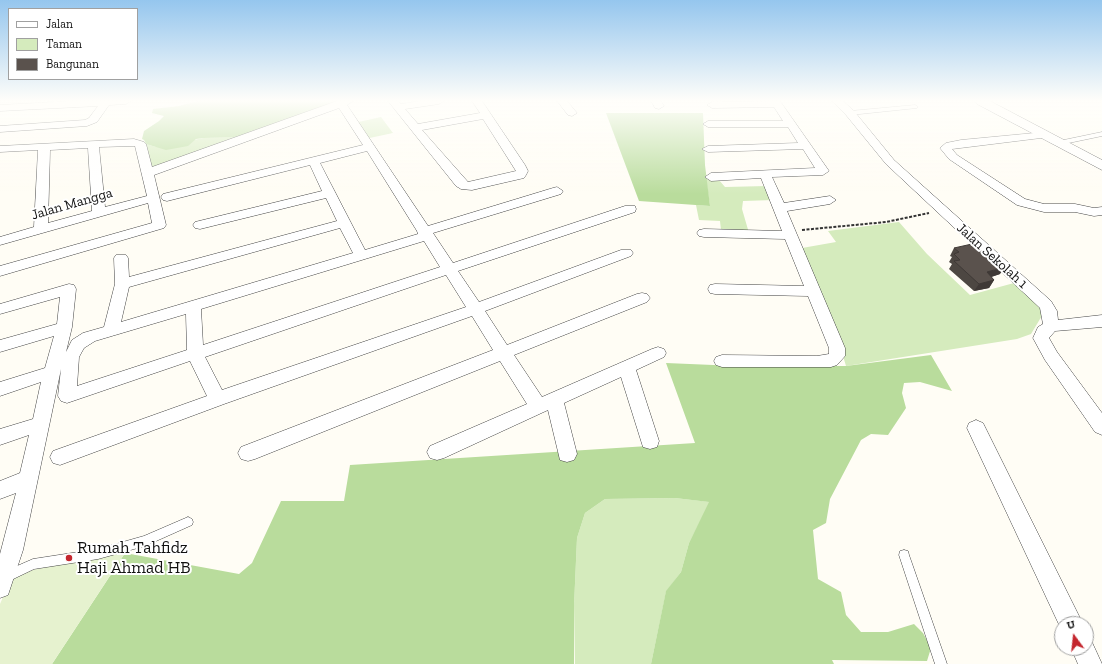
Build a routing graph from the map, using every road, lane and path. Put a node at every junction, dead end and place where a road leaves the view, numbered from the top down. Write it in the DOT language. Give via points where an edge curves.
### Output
graph roads {
  1 [pos="261,132"];
  2 [pos="361,132"];
  3 [pos="418,132"];
  4 [pos="497,132"];
  5 [pos="796,132"];
  6 [pos="865,132"];
  7 [pos="1038,132"];
  8 [pos="1102,134"];
  9 [pos="1045,136"];
  10 [pos="1059,143"];
  11 [pos="93,144"];
  12 [pos="805,146"];
  13 [pos="44,147"];
  14 [pos="370,147"];
  15 [pos="0,149"];
  16 [pos="708,149"];
  17 [pos="313,160"];
  18 [pos="1102,166"];
  19 [pos="148,173"];
  20 [pos="766,174"];
  21 [pos="711,177"];
  22 [pos="557,191"];
  23 [pos="330,193"];
  24 [pos="160,198"];
  25 [pos="830,200"];
  26 [pos="779,208"];
  27 [pos="630,209"];
  28 [pos="942,211"];
  29 [pos="1102,211"];
  30 [pos="99,213"];
  31 [pos="345,223"];
  32 [pos="200,225"];
  33 [pos="41,230"];
  34 [pos="704,233"];
  35 [pos="789,233"];
  36 [pos="425,234"];
  37 [pos="0,241"];
  38 [pos="626,253"];
  39 [pos="362,256"];
  40 [pos="121,258"];
  41 [pos="449,270"];
  42 [pos="0,271"];
  43 [pos="122,284"];
  44 [pos="715,289"];
  45 [pos="814,291"];
  46 [pos="642,298"];
  47 [pos="192,307"];
  48 [pos="0,309"];
  49 [pos="476,309"];
  50 [pos="1102,321"];
  51 [pos="1051,326"];
  52 [pos="64,327"];
  53 [pos="111,330"];
  54 [pos="0,346"];
  55 [pos="505,352"];
  56 [pos="658,353"];
  57 [pos="195,354"];
  58 [pos="722,360"];
  59 [pos="626,367"];
  60 [pos="52,372"];
  61 [pos="0,389"];
  62 [pos="218,399"];
  63 [pos="546,403"];
  64 [pos="41,424"];
  65 [pos="1102,427"];
  66 [pos="976,428"];
  67 [pos="0,437"];
  68 [pos="650,441"];
  69 [pos="437,452"];
  70 [pos="248,453"];
  71 [pos="567,454"];
  72 [pos="60,457"];
  73 [pos="29,479"];
  74 [pos="0,490"];
  75 [pos="188,522"];
  76 [pos="6,552"];
  77 [pos="904,555"];
  78 [pos="1,583"];
  79 [pos="1067,616"];
  80 [pos="942,664"];
  1 -- 19 [label="street"];
  2 -- 14 [label="street"];
  3 -- 4 [label="street" via="465,186 520,174 522,171"];
  5 -- 12 [label="street"];
  6 -- 28 [label="street, Jalan Sekolah 1" via="890,162"];
  7 -- 9 [label="street"];
  8 -- 10 [label="lane"];
  9 -- 10 [label="street"];
  9 -- 29 [label="street" via="961,143 946,148 953,157 1021,202 1044,208"];
  10 -- 18 [label="street"];
  11 -- 13 [label="street"];
  11 -- 19 [label="street" via="140,144"];
  11 -- 30 [label="street"];
  12 -- 16 [label="street"];
  12 -- 20 [label="street" via="823,171"];
  13 -- 15 [label="street"];
  13 -- 33 [label="street"];
  14 -- 17 [label="street, Jalan Mangga"];
  14 -- 36 [label="street"];
  17 -- 23 [label="street"];
  17 -- 24 [label="street, Jalan Mangga"];
  19 -- 24 [label="street"];
  20 -- 21 [label="street"];
  20 -- 26 [label="street"];
  22 -- 36 [label="street"];
  23 -- 31 [label="street"];
  23 -- 32 [label="street"];
  24 -- 30 [label="street, Jalan Mangga"];
  24 -- 42 [label="street" via="159,225"];
  25 -- 26 [label="street"];
  26 -- 35 [label="street"];
  27 -- 41 [label="street"];
  28 -- 35 [label="path" via="886,222"];
  28 -- 51 [label="street, Jalan Sekolah 1" via="1046,305"];
  30 -- 33 [label="street, Jalan Mangga"];
  31 -- 39 [label="street"];
  31 -- 43 [label="street"];
  33 -- 37 [label="street, Jalan Mangga"];
  34 -- 35 [label="street"];
  35 -- 45 [label="street"];
  36 -- 39 [label="street"];
  36 -- 41 [label="street"];
  38 -- 49 [label="street"];
  39 -- 47 [label="street"];
  40 -- 43 [label="street"];
  41 -- 49 [label="street"];
  41 -- 57 [label="street"];
  43 -- 53 [label="street"];
  44 -- 45 [label="street"];
  45 -- 58 [label="street" via="837,348 837,356 831,361"];
  46 -- 55 [label="street"];
  47 -- 53 [label="street"];
  47 -- 57 [label="street"];
  48 -- 52 [label="street" via="69,289"];
  49 -- 55 [label="street"];
  49 -- 62 [label="street"];
  50 -- 51 [label="street"];
  51 -- 65 [label="street" via="1044,331 1041,338"];
  52 -- 54 [label="street"];
  52 -- 60 [label="street"];
  53 -- 57 [label="street" via="89,337 78,344 71,357 67,396"];
  55 -- 63 [label="street"];
  55 -- 70 [label="street"];
  56 -- 59 [label="street"];
  57 -- 62 [label="street"];
  59 -- 63 [label="street"];
  59 -- 68 [label="street"];
  60 -- 61 [label="street"];
  60 -- 64 [label="street"];
  62 -- 72 [label="street"];
  63 -- 69 [label="street"];
  63 -- 71 [label="street"];
  64 -- 67 [label="street"];
  64 -- 73 [label="street"];
  66 -- 79 [label="street"];
  73 -- 74 [label="street"];
  73 -- 76 [label="street"];
  75 -- 78 [label="lane" via="145,541 98,554 33,564"];
  76 -- 78 [label="street"];
  77 -- 80 [label="lane"];
}
